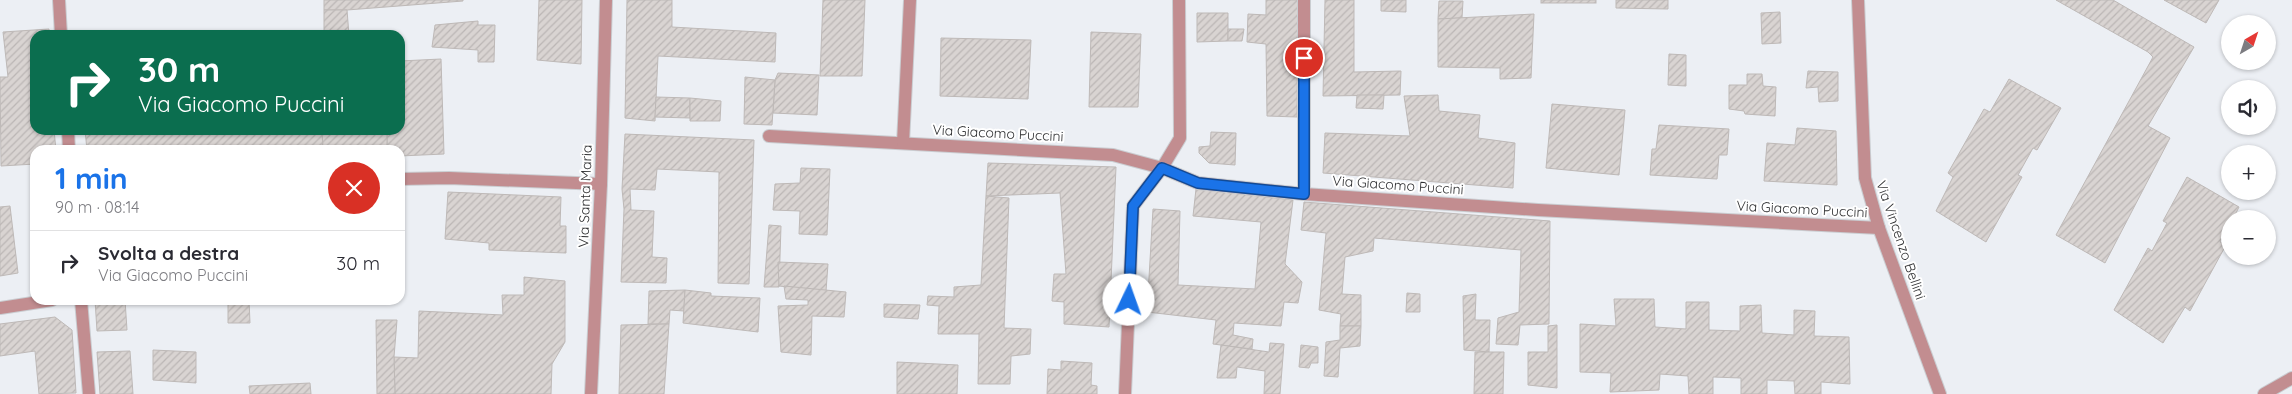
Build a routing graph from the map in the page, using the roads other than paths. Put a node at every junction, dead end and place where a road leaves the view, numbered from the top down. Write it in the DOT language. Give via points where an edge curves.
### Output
graph roads {
  1 [pos="59,0"];
  2 [pos="606,0"];
  3 [pos="910,0"];
  4 [pos="1178,0"];
  5 [pos="1304,0"];
  6 [pos="1858,0"];
  7 [pos="61,30"];
  8 [pos="770,136"];
  9 [pos="903,143"];
  10 [pos="1162,168"];
  11 [pos="405,178"];
  12 [pos="601,184"];
  13 [pos="1304,194"];
  14 [pos="1879,228"];
  15 [pos="30,303"];
  16 [pos="81,305"];
  17 [pos="0,308"];
  18 [pos="2292,378"];
  19 [pos="89,394"];
  20 [pos="591,394"];
  21 [pos="1124,394"];
  22 [pos="1940,394"];
  23 [pos="2264,394"];
  1 -- 7 [label="street"];
  2 -- 12 [label="street, Via Santa Maria"];
  3 -- 9 [label="street"];
  4 -- 10 [label="street" via="1180,138"];
  5 -- 13 [label="street"];
  6 -- 14 [label="street, Via Vincenzo Bellini" via="1865,178"];
  8 -- 9 [label="street, Via Giacomo Puccini"];
  9 -- 10 [label="street, Via Giacomo Puccini" via="1113,155"];
  10 -- 13 [label="street, Via Giacomo Puccini" via="1198,183"];
  10 -- 21 [label="street" via="1133,206"];
  11 -- 12 [label="street"];
  12 -- 20 [label="street, Via Santa Maria"];
  13 -- 14 [label="street, Via Giacomo Puccini"];
  14 -- 22 [label="street, Via Vincenzo Bellini"];
  15 -- 17 [label="street"];
  16 -- 19 [label="street"];
  18 -- 23 [label="street"];
}
